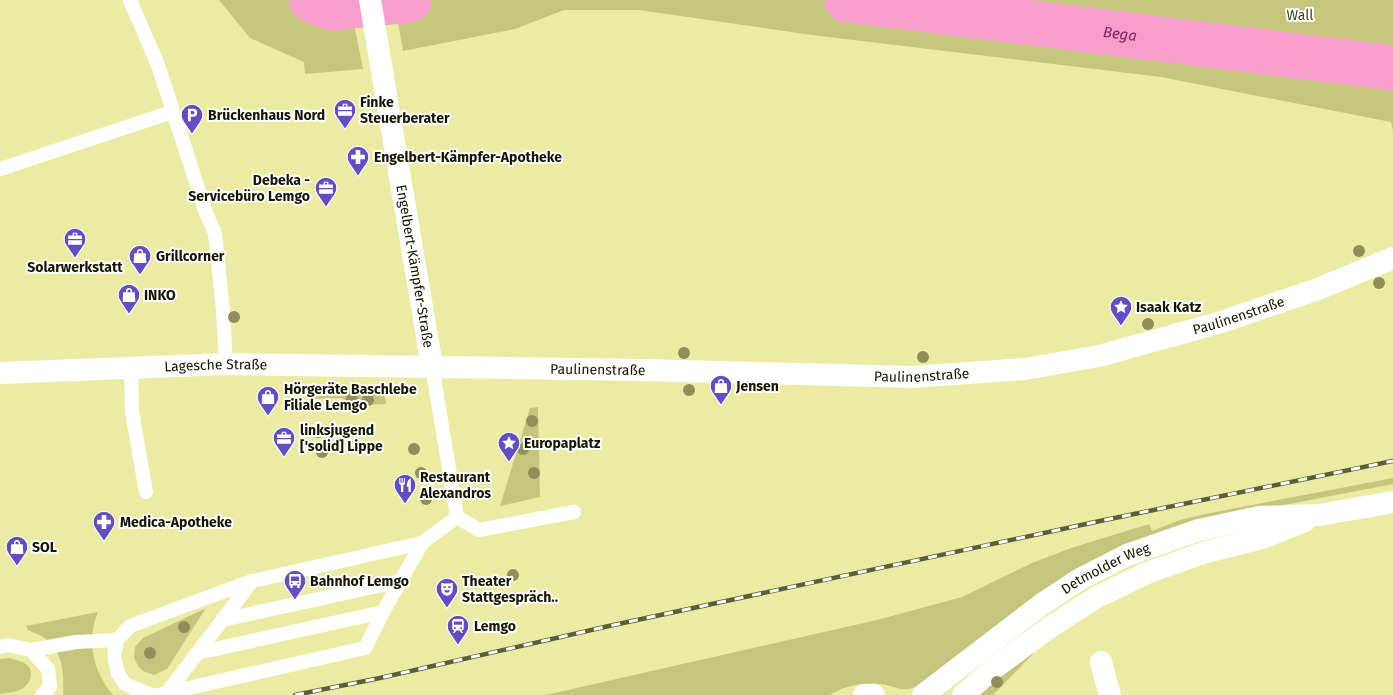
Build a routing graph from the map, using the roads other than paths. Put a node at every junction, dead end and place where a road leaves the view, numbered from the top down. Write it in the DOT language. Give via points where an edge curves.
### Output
graph roads {
  1 [pos="130,0"];
  2 [pos="370,0"];
  3 [pos="172,112"];
  4 [pos="0,169"];
  5 [pos="1393,258"];
  6 [pos="226,364"];
  7 [pos="131,366"];
  8 [pos="432,366"];
  9 [pos="0,372"];
  10 [pos="146,492"];
  11 [pos="1393,502"];
  12 [pos="574,512"];
  13 [pos="1319,515"];
  14 [pos="457,516"];
  15 [pos="422,543"];
  16 [pos="252,581"];
  17 [pos="400,581"];
  18 [pos="383,612"];
  19 [pos="222,620"];
  20 [pos="117,640"];
  21 [pos="0,647"];
  22 [pos="31,650"];
  23 [pos="197,654"];
  24 [pos="1101,662"];
  25 [pos="162,694"];
  26 [pos="42,695"];
  27 [pos="151,695"];
  28 [pos="864,695"];
  29 [pos="874,695"];
  30 [pos="922,695"];
  31 [pos="963,695"];
  32 [pos="1110,695"];
  1 -- 3 [label="lane" via="158,65"];
  2 -- 8 [label="street, Engelbert-Kämpfer-Straße"];
  3 -- 4 [label="lane"];
  3 -- 6 [label="lane" via="215,234"];
  5 -- 8 [label="street, Paulinenstraße" via="1318,289 1218,323 1099,356 1025,369 912,377"];
  6 -- 7 [label="street, Lagesche Straße"];
  6 -- 8 [label="street, Lagesche Straße"];
  7 -- 9 [label="street, Lagesche Straße"];
  7 -- 10 [label="lane" via="132,412"];
  8 -- 14 [label="lane"];
  11 -- 13 [label="street, Detmolder Weg"];
  12 -- 14 [label="lane" via="479,530"];
  13 -- 30 [label="street, Detmolder Weg" via="1252,519 1199,530 1127,556 1080,578"];
  13 -- 31 [label="street, Detmolder Weg" via="1262,538 1206,552 1146,573 1097,597 1050,627 993,669"];
  14 -- 15 [label="lane"];
  15 -- 16 [label="lane"];
  15 -- 17 [label="lane"];
  16 -- 19 [label="lane"];
  16 -- 20 [label="lane" via="130,626"];
  17 -- 18 [label="lane"];
  17 -- 19 [label="lane"];
  18 -- 23 [label="lane"];
  18 -- 25 [label="lane" via="365,648"];
  19 -- 23 [label="lane"];
  20 -- 22 [label="lane" via="76,642"];
  20 -- 27 [label="lane" via="114,656 118,673 125,684"];
  21 -- 22 [label="lane"];
  22 -- 26 [label="lane" via="48,669 50,686"];
  23 -- 25 [label="lane"];
  24 -- 32 [label="street"];
  28 -- 29 [label="street"];
}
